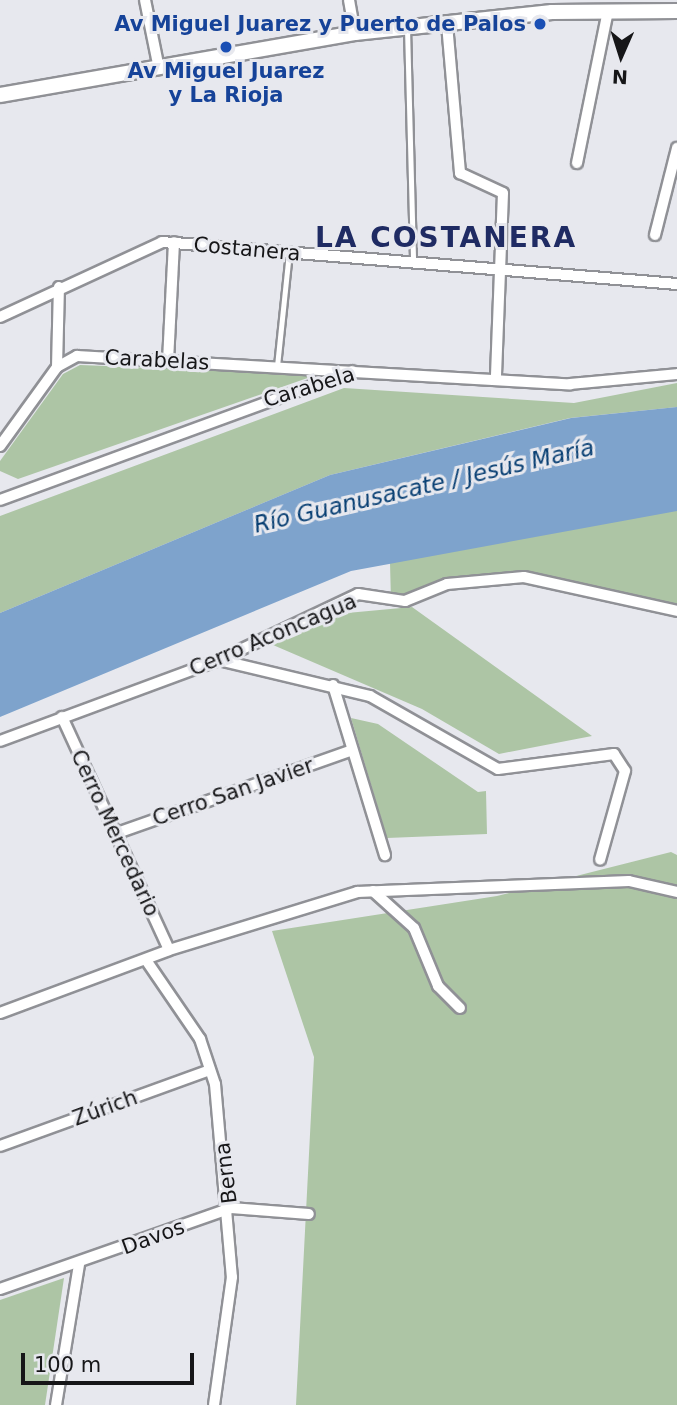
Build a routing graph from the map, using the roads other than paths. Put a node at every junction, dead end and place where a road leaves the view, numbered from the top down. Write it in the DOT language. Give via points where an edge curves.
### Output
graph roads {
  1 [pos="145,0"];
  2 [pos="349,0"];
  3 [pos="551,6"];
  4 [pos="608,11"];
  5 [pos="677,12"];
  6 [pos="447,24"];
  7 [pos="407,27"];
  8 [pos="355,33"];
  9 [pos="159,69"];
  10 [pos="0,95"];
  11 [pos="677,148"];
  12 [pos="578,163"];
  13 [pos="655,235"];
  14 [pos="174,242"];
  15 [pos="289,252"];
  16 [pos="412,263"];
  17 [pos="503,271"];
  18 [pos="677,285"];
  19 [pos="59,288"];
  20 [pos="0,317"];
  21 [pos="168,361"];
  22 [pos="277,366"];
  23 [pos="57,367"];
  24 [pos="358,369"];
  25 [pos="677,374"];
  26 [pos="496,378"];
  27 [pos="0,446"];
  28 [pos="0,487"];
  29 [pos="5,498"];
  30 [pos="677,611"];
  31 [pos="219,660"];
  32 [pos="333,685"];
  33 [pos="62,716"];
  34 [pos="0,741"];
  35 [pos="350,751"];
  36 [pos="117,833"];
  37 [pos="384,855"];
  38 [pos="600,860"];
  39 [pos="373,891"];
  40 [pos="677,892"];
  41 [pos="169,950"];
  42 [pos="146,960"];
  43 [pos="460,1008"];
  44 [pos="0,1013"];
  45 [pos="210,1070"];
  46 [pos="0,1146"];
  47 [pos="231,1208"];
  48 [pos="309,1214"];
  49 [pos="79,1264"];
  50 [pos="0,1289"];
  51 [pos="56,1405"];
  52 [pos="214,1405"];
  1 -- 9 [label="street"];
  2 -- 8 [label="street"];
  3 -- 4 [label="street"];
  3 -- 6 [label="street"];
  4 -- 5 [label="street"];
  4 -- 12 [label="street"];
  6 -- 7 [label="street"];
  6 -- 17 [label="street" via="460,173 503,193"];
  7 -- 8 [label="street"];
  7 -- 16 [label="lane"];
  8 -- 9 [label="street"];
  9 -- 10 [label="street"];
  11 -- 13 [label="street"];
  14 -- 15 [label="street, Costanera"];
  14 -- 19 [label="street, Costanera" via="152,245"];
  14 -- 21 [label="street"];
  15 -- 16 [label="street, Costanera"];
  15 -- 22 [label="lane"];
  16 -- 17 [label="street, Costanera"];
  17 -- 18 [label="street, Costanera"];
  17 -- 26 [label="street"];
  19 -- 20 [label="street, Costanera"];
  19 -- 23 [label="street"];
  21 -- 22 [label="street, Carabelas"];
  21 -- 23 [label="street, Carabelas" via="77,356"];
  22 -- 24 [label="street, Carabelas"];
  23 -- 27 [label="street"];
  24 -- 26 [label="street, Carabela"];
  24 -- 29 [label="street, Carabela"];
  25 -- 26 [label="street, Carabela" via="590,385"];
  28 -- 29 [label="street"];
  30 -- 31 [label="street, Cerro Aconcagua" via="524,577 447,584 405,601 358,594"];
  31 -- 32 [label="street"];
  31 -- 33 [label="street, Cerro Aconcagua"];
  32 -- 35 [label="street"];
  32 -- 38 [label="street" via="396,708 498,769 614,754 625,771"];
  33 -- 34 [label="street, Cerro Aconcagua"];
  33 -- 36 [label="street, Cerro Mercedario"];
  35 -- 36 [label="street, Cerro San Javier"];
  35 -- 37 [label="street"];
  36 -- 41 [label="street, Cerro Mercedario"];
  39 -- 40 [label="street" via="629,881"];
  39 -- 41 [label="street"];
  39 -- 43 [label="street" via="414,928 438,986"];
  41 -- 42 [label="street"];
  42 -- 44 [label="street"];
  42 -- 45 [label="street, Berna" via="200,1039"];
  45 -- 46 [label="street, Zúrich"];
  45 -- 47 [label="street, Berna"];
  47 -- 48 [label="street, Davos"];
  47 -- 49 [label="street, Davos"];
  47 -- 52 [label="street, Berna" via="232,1277"];
  49 -- 50 [label="street, Davos"];
  49 -- 51 [label="street"];
}
